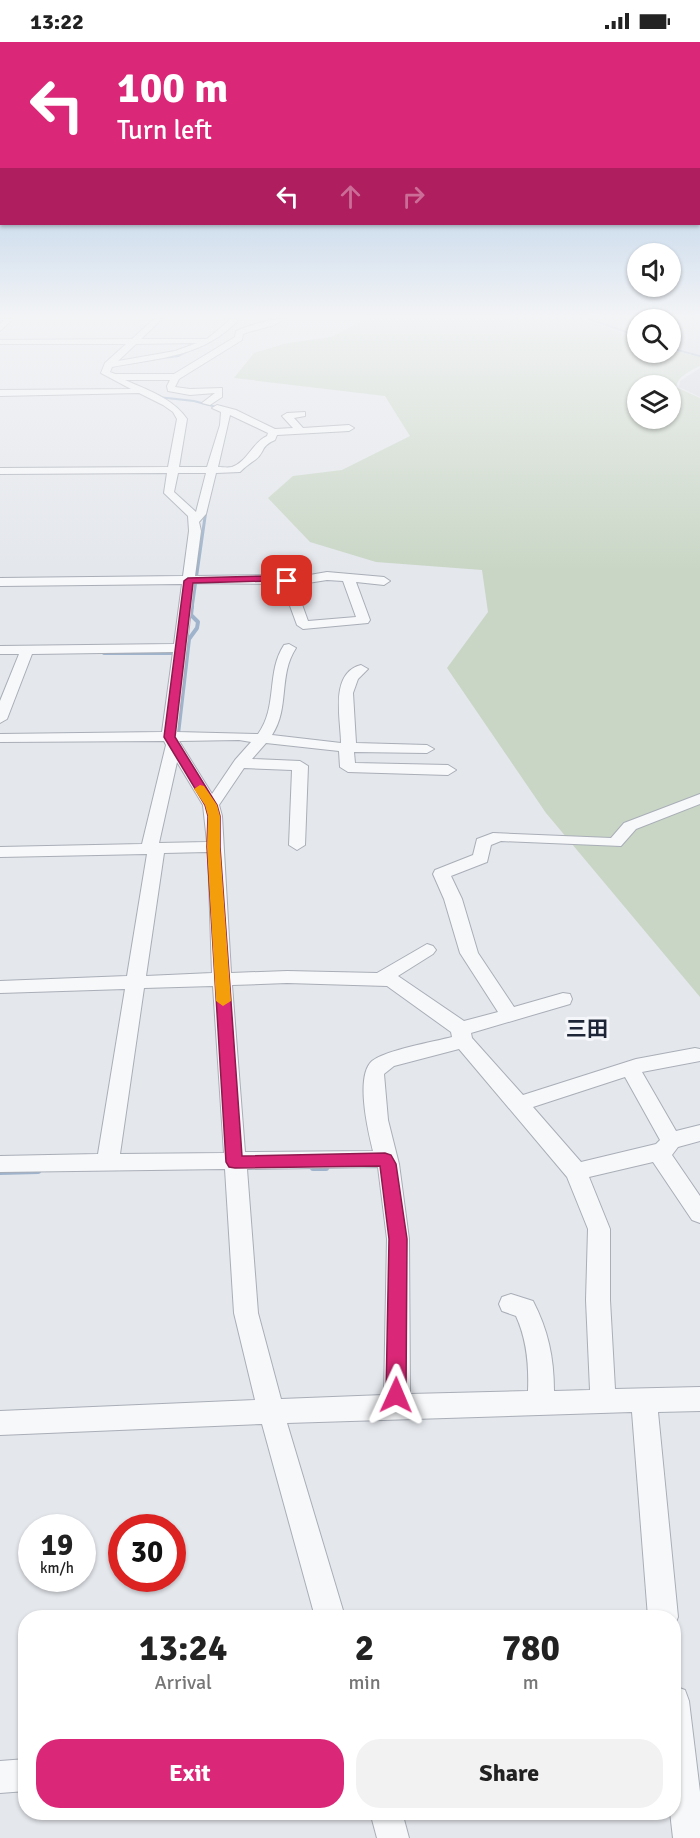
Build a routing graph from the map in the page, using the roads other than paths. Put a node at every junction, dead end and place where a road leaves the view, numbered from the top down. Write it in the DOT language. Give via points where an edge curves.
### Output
graph roads {
  1 [pos="162,403"];
  2 [pos="206,403"];
  3 [pos="228,412"];
  4 [pos="302,414"];
  5 [pos="349,428"];
  6 [pos="300,430"];
  7 [pos="273,432"];
  8 [pos="0,471"];
  9 [pos="171,471"];
  10 [pos="213,471"];
  11 [pos="195,520"];
  12 [pos="348,578"];
  13 [pos="194,581"];
  14 [pos="287,581"];
  15 [pos="384,581"];
  16 [pos="0,582"];
  17 [pos="289,648"];
  18 [pos="0,650"];
  19 [pos="26,651"];
  20 [pos="180,651"];
  21 [pos="361,669"];
  22 [pos="0,719"];
  23 [pos="0,738"];
  24 [pos="262,739"];
  25 [pos="171,741"];
  26 [pos="346,747"];
  27 [pos="427,749"];
  28 [pos="241,763"];
  29 [pos="448,770"];
  30 [pos="700,799"];
  31 [pos="211,805"];
  32 [pos="297,845"];
  33 [pos="213,847"];
  34 [pos="156,850"];
  35 [pos="0,852"];
  36 [pos="427,950"];
  37 [pos="222,979"];
  38 [pos="381,979"];
  39 [pos="139,982"];
  40 [pos="0,987"];
  41 [pos="563,999"];
  42 [pos="509,1014"];
  43 [pos="461,1035"];
  44 [pos="695,1055"];
  45 [pos="630,1068"];
  46 [pos="519,1104"];
  47 [pos="700,1133"];
  48 [pos="664,1147"];
  49 [pos="385,1159"];
  50 [pos="113,1162"];
  51 [pos="235,1162"];
  52 [pos="0,1164"];
  53 [pos="576,1172"];
  54 [pos="700,1214"];
  55 [pos="511,1304"];
  56 [pos="603,1395"];
  57 [pos="542,1396"];
  58 [pos="641,1399"];
  59 [pos="700,1399"];
  60 [pos="396,1401"];
  61 [pos="271,1411"];
  62 [pos="0,1423"];
  63 [pos="328,1610"];
  64 [pos="662,1610"];
  65 [pos="681,1765"];
  66 [pos="18,1776"];
  67 [pos="0,1777"];
  68 [pos="388,1820"];
  69 [pos="393,1838"];
  70 [pos="689,1838"];
  1 -- 9 [label="street" via="176,410 182,419"];
  2 -- 3 [label="street"];
  3 -- 7 [label="street"];
  3 -- 10 [label="street"];
  4 -- 6 [label="street" via="288,416"];
  5 -- 6 [label="street"];
  6 -- 7 [label="street"];
  7 -- 10 [label="street" via="273,438 262,442 253,457 236,470"];
  8 -- 9 [label="street"];
  9 -- 10 [label="street"];
  9 -- 11 [label="street" via="169,493"];
  10 -- 11 [label="street" via="201,514"];
  11 -- 13 [label="street"];
  12 -- 14 [label="street" via="327,576"];
  12 -- 14 [label="street" via="364,620 303,625"];
  12 -- 15 [label="street"];
  13 -- 14 [label="street"];
  13 -- 16 [label="street"];
  13 -- 20 [label="street"];
  17 -- 24 [label="street" via="279,676 275,716"];
  18 -- 19 [label="street"];
  19 -- 20 [label="street"];
  19 -- 22 [label="street"];
  20 -- 25 [label="street"];
  21 -- 26 [label="street" via="352,677 346,693"];
  23 -- 25 [label="street"];
  24 -- 25 [label="street" via="239,736"];
  24 -- 26 [label="street"];
  24 -- 28 [label="street"];
  25 -- 31 [label="street"];
  25 -- 34 [label="street"];
  26 -- 27 [label="street"];
  26 -- 29 [label="street" via="348,767"];
  28 -- 31 [label="street"];
  28 -- 32 [label="street" via="300,766"];
  30 -- 42 [label="street" via="630,826 615,843 499,836 483,842 482,858 441,874 469,953"];
  31 -- 33 [label="street"];
  33 -- 34 [label="street"];
  33 -- 37 [label="street"];
  34 -- 35 [label="street"];
  34 -- 39 [label="street"];
  36 -- 38 [label="street"];
  37 -- 38 [label="street"];
  37 -- 39 [label="street"];
  37 -- 51 [label="street"];
  38 -- 43 [label="street" via="400,985"];
  39 -- 40 [label="street"];
  39 -- 50 [label="street"];
  41 -- 42 [label="street"];
  42 -- 43 [label="street"];
  43 -- 46 [label="street"];
  43 -- 49 [label="street" via="387,1061 375,1072"];
  44 -- 45 [label="street"];
  45 -- 46 [label="street"];
  45 -- 48 [label="street"];
  46 -- 53 [label="street"];
  47 -- 48 [label="street"];
  48 -- 53 [label="street"];
  48 -- 54 [label="street"];
  49 -- 51 [label="street"];
  49 -- 60 [label="street" via="398,1239"];
  50 -- 51 [label="street"];
  50 -- 52 [label="street"];
  51 -- 61 [label="street" via="246,1313"];
  53 -- 56 [label="street" via="599,1228"];
  55 -- 57 [label="street" via="524,1308 535,1328"];
  56 -- 57 [label="street"];
  56 -- 58 [label="street"];
  57 -- 60 [label="street"];
  58 -- 59 [label="street"];
  58 -- 64 [label="street" via="647,1419"];
  60 -- 61 [label="street"];
  61 -- 62 [label="street"];
  61 -- 63 [label="street"];
  65 -- 70 [label="street"];
  66 -- 67 [label="street"];
  68 -- 69 [label="street"];
}
